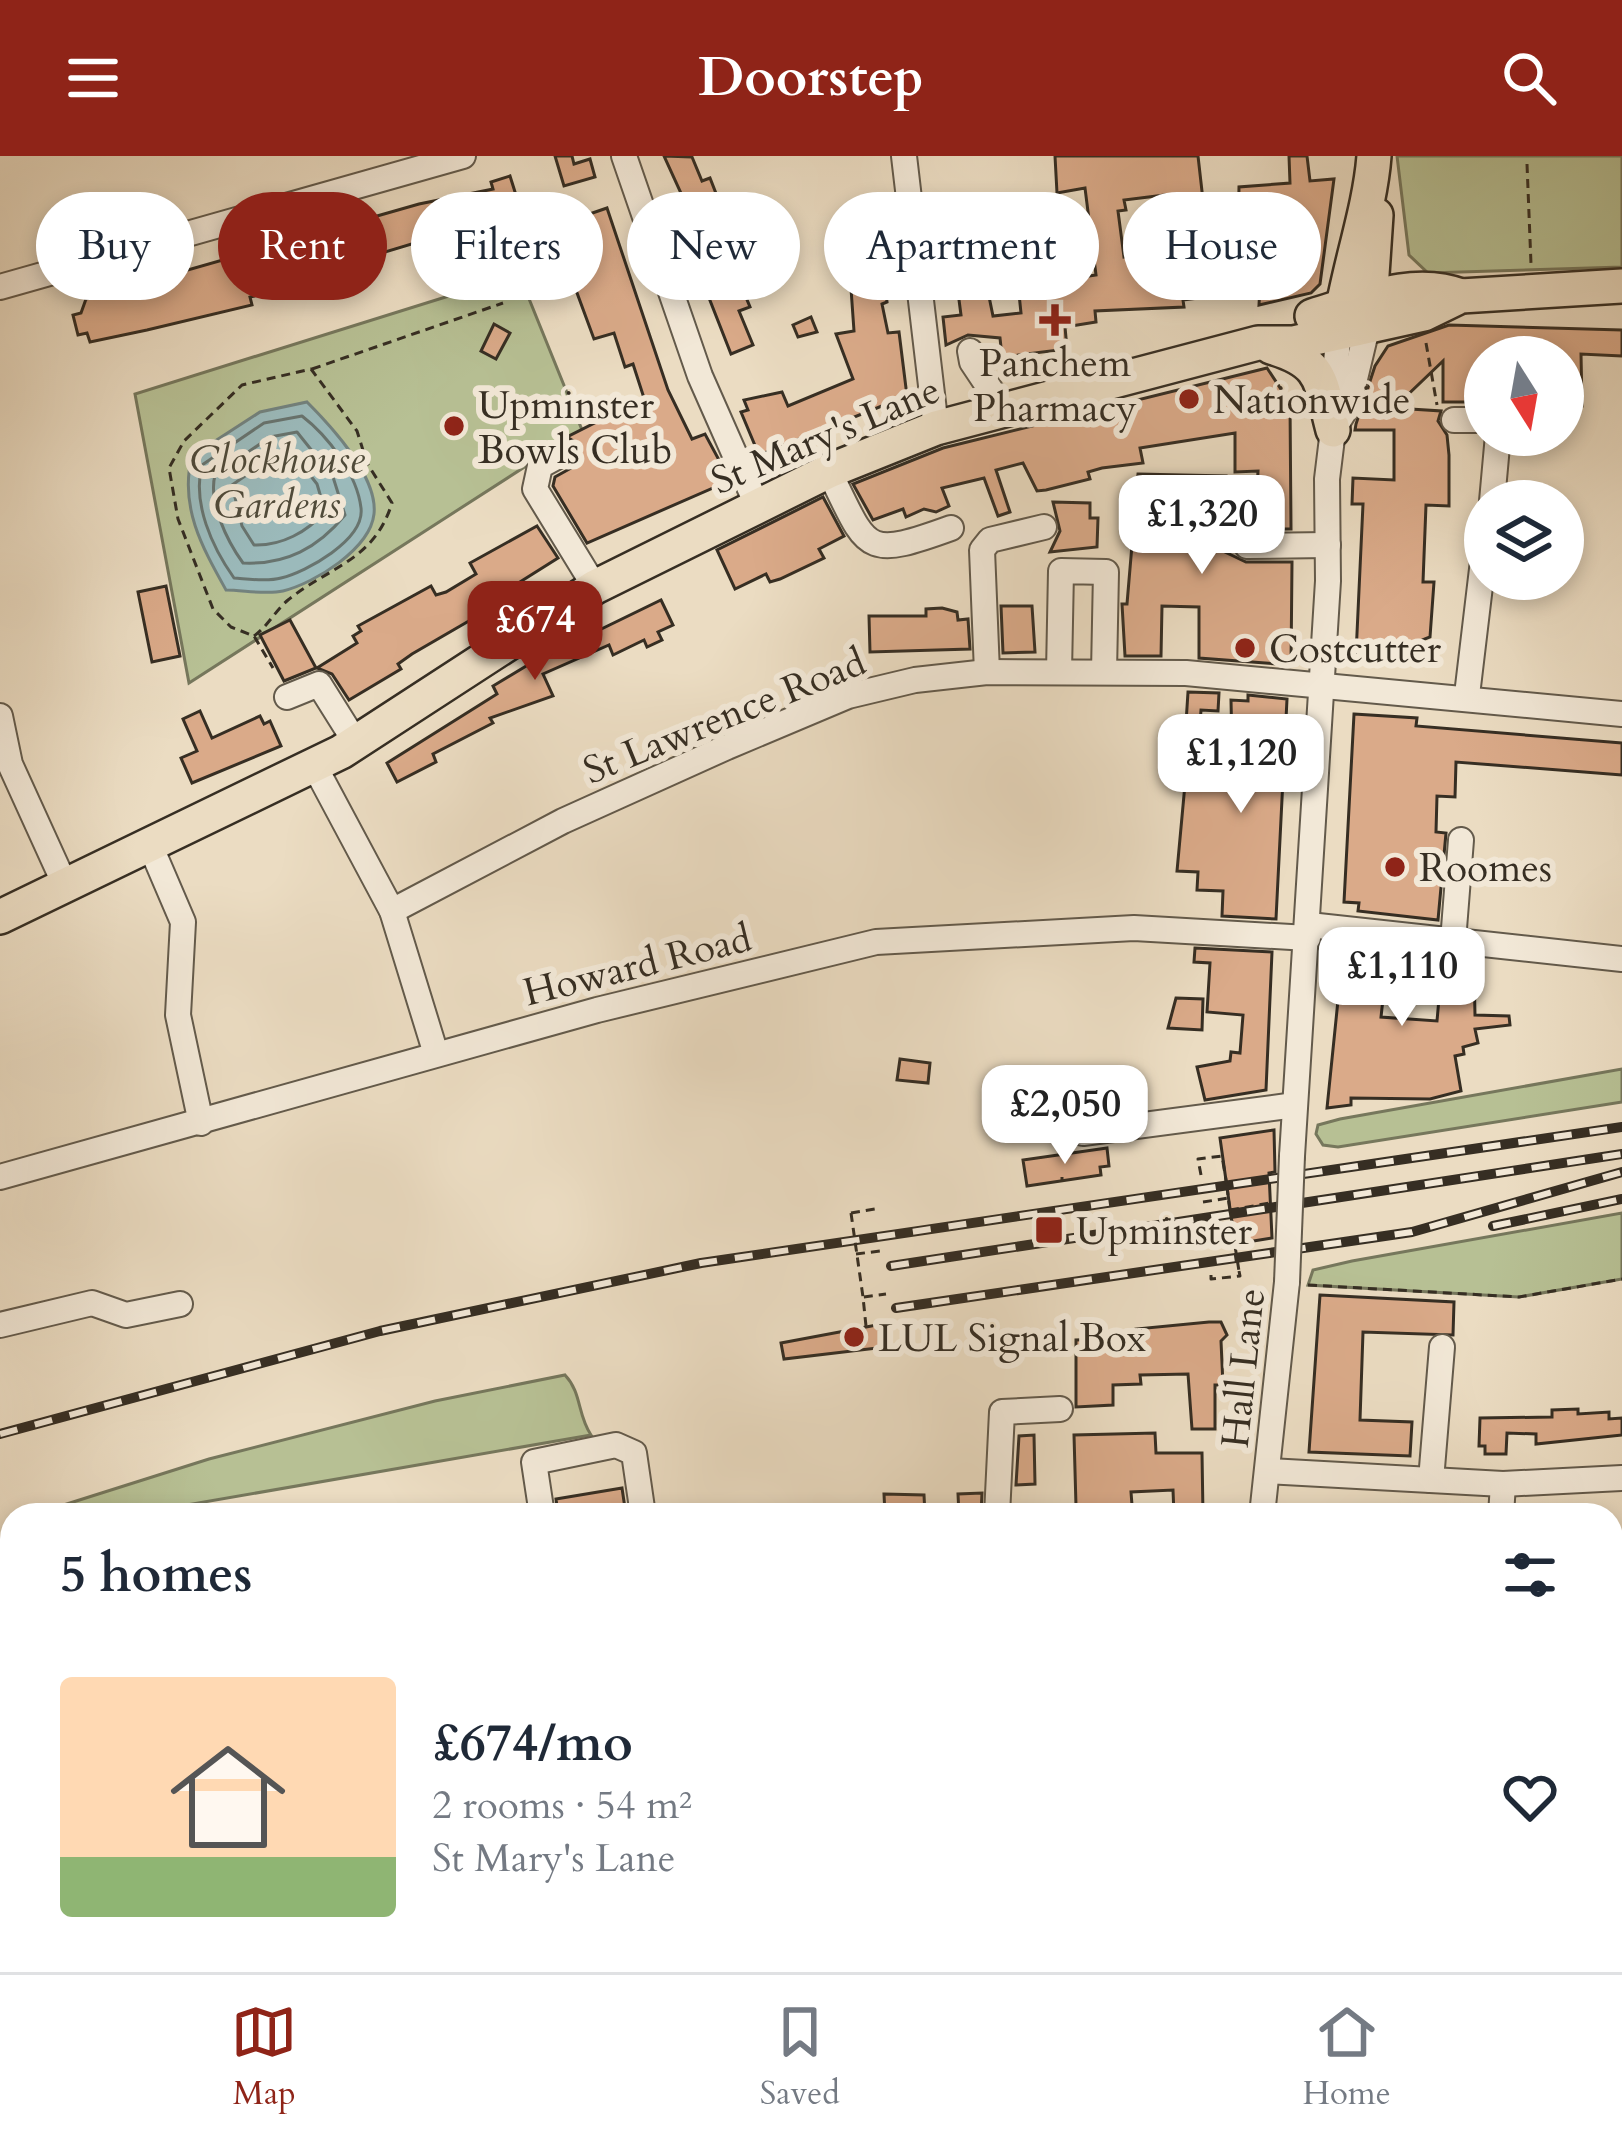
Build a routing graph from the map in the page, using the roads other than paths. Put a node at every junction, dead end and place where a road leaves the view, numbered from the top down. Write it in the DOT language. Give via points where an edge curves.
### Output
graph roads {
  1 [pos="464,156"];
  2 [pos="624,156"];
  3 [pos="904,156"];
  4 [pos="1374,156"];
  5 [pos="1370,200"];
  6 [pos="1622,286"];
  7 [pos="0,287"];
  8 [pos="1418,290"];
  9 [pos="1461,296"];
  10 [pos="1355,315"];
  11 [pos="1264,342"];
  12 [pos="970,351"];
  13 [pos="1004,410"];
  14 [pos="1454,420"];
  15 [pos="1464,420"];
  16 [pos="1335,423"];
  17 [pos="936,428"];
  18 [pos="564,453"];
  19 [pos="830,471"];
  20 [pos="1250,504"];
  21 [pos="757,505"];
  22 [pos="1044,527"];
  23 [pos="951,528"];
  24 [pos="1328,544"];
  25 [pos="595,587"];
  26 [pos="1478,600"];
  27 [pos="987,672"];
  28 [pos="1059,672"];
  29 [pos="1104,672"];
  30 [pos="1323,683"];
  31 [pos="1467,695"];
  32 [pos="287,697"];
  33 [pos="1622,714"];
  34 [pos="0,716"];
  35 [pos="356,743"];
  36 [pos="314,765"];
  37 [pos="1461,840"];
  38 [pos="150,845"];
  39 [pos="65,887"];
  40 [pos="392,911"];
  41 [pos="0,917"];
  42 [pos="1308,931"];
  43 [pos="1453,941"];
  44 [pos="1622,959"];
  45 [pos="436,1054"];
  46 [pos="1295,1105"];
  47 [pos="1012,1116"];
  48 [pos="201,1123"];
  49 [pos="0,1177"];
  50 [pos="180,1304"];
  51 [pos="0,1325"];
  52 [pos="1442,1347"];
  53 [pos="1060,1409"];
  54 [pos="1268,1471"];
  55 [pos="1622,1478"];
  56 [pos="1431,1480"];
  57 [pos="1503,1484"];
  58 [pos="540,1503"];
  59 [pos="641,1503"];
  60 [pos="998,1503"];
  61 [pos="1264,1503"];
  62 [pos="1502,1503"];
  1 -- 7 [label="street"];
  2 -- 21 [label="street" via="700,376"];
  3 -- 17 [label="street"];
  4 -- 5 [label="main road"];
  5 -- 8 [label="main road" via="1381,211 1395,264"];
  5 -- 10 [label="main road" via="1360,215"];
  6 -- 9 [label="main road, St Mary's Lane"];
  8 -- 9 [label="main road, St Mary's Lane"];
  8 -- 10 [label="main road, St Mary's Lane"];
  9 -- 10 [label="main road, St Mary's Lane" via="1440,310"];
  10 -- 11 [label="main road, St Mary's Lane" via="1288,323"];
  10 -- 16 [label="street, Hall Lane" via="1349,404"];
  11 -- 13 [label="main road, St Mary's Lane"];
  11 -- 16 [label="main road" via="1316,370"];
  12 -- 13 [label="street"];
  13 -- 17 [label="main road, St Mary's Lane"];
  14 -- 15 [label="street"];
  16 -- 24 [label="street, Hall Lane"];
  17 -- 19 [label="main road, St Mary's Lane"];
  18 -- 25 [label="street" via="540,466 536,489"];
  19 -- 21 [label="main road, St Mary's Lane"];
  19 -- 23 [label="street" via="859,532 877,546 892,550"];
  20 -- 24 [label="street" via="1247,546"];
  21 -- 25 [label="main road, St Mary's Lane"];
  22 -- 27 [label="street" via="982,550"];
  24 -- 30 [label="street, Hall Lane"];
  25 -- 35 [label="main road, St Mary's Lane"];
  26 -- 31 [label="street"];
  27 -- 28 [label="street, St Lawrence Road"];
  27 -- 40 [label="street, St Lawrence Road" via="848,696 563,820"];
  28 -- 29 [label="street, St Lawrence Road"];
  28 -- 29 [label="street" via="1061,572 1106,572"];
  29 -- 30 [label="street, St Lawrence Road"];
  30 -- 31 [label="street, St Lawrence Road"];
  30 -- 42 [label="street, Hall Lane"];
  31 -- 33 [label="street, St Lawrence Road"];
  32 -- 35 [label="street" via="319,684"];
  34 -- 39 [label="street" via="10,764"];
  35 -- 36 [label="main road, St Mary's Lane"];
  36 -- 38 [label="main road, St Mary's Lane"];
  36 -- 40 [label="street"];
  37 -- 43 [label="street"];
  38 -- 39 [label="main road, St Mary's Lane"];
  38 -- 48 [label="street" via="183,922 178,1015"];
  39 -- 41 [label="main road, St Mary's Lane"];
  40 -- 45 [label="street"];
  42 -- 43 [label="street, Howard Road"];
  42 -- 45 [label="street, Howard Road" via="1134,928 876,942"];
  42 -- 46 [label="street, Hall Lane"];
  43 -- 44 [label="street, Howard Road"];
  45 -- 48 [label="street, Howard Road"];
  46 -- 47 [label="street" via="1083,1133"];
  46 -- 54 [label="street, Hall Lane, bridge"];
  48 -- 49 [label="street, Howard Road"];
  50 -- 51 [label="street" via="126,1315 92,1303"];
  52 -- 56 [label="street"];
  53 -- 60 [label="street" via="1002,1412"];
  54 -- 56 [label="street"];
  54 -- 61 [label="street, Hall Lane"];
  55 -- 57 [label="street"];
  56 -- 57 [label="street"];
  57 -- 62 [label="street"];
  58 -- 59 [label="street" via="534,1462 616,1445 634,1453"];
}
